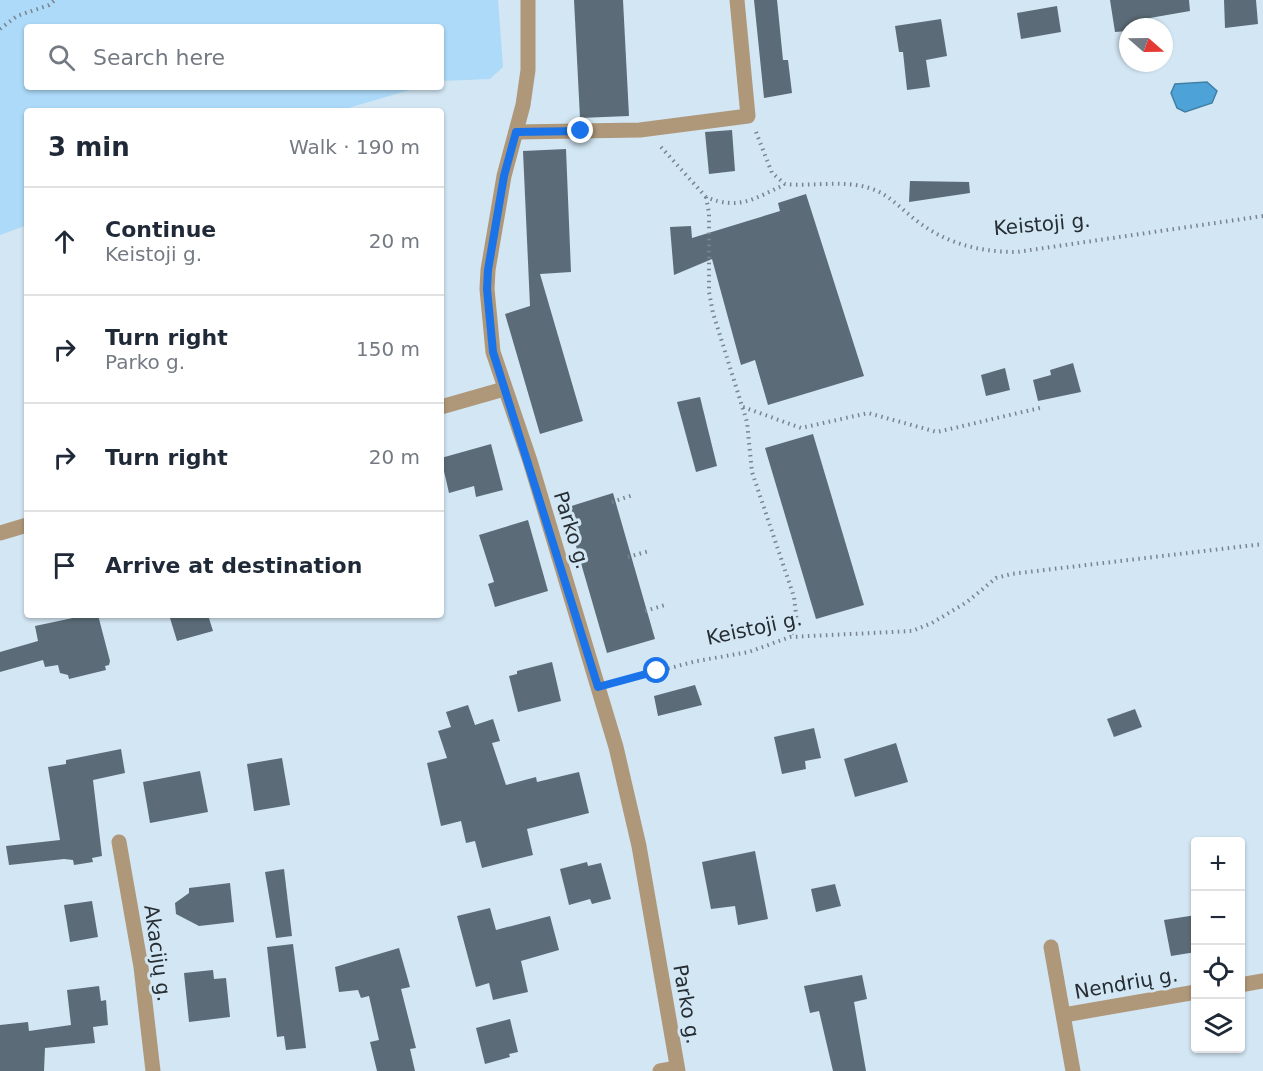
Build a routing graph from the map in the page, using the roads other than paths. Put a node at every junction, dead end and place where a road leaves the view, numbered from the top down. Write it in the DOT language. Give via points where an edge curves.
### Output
graph roads {
  1 [pos="528,0"];
  2 [pos="737,0"];
  3 [pos="516,132"];
  4 [pos="504,389"];
  5 [pos="444,406"];
  6 [pos="24,526"];
  7 [pos="0,533"];
  8 [pos="119,842"];
  9 [pos="1051,947"];
  10 [pos="1263,981"];
  11 [pos="1245,984"];
  12 [pos="1191,993"];
  13 [pos="1064,1015"];
  14 [pos="677,1069"];
  15 [pos="153,1071"];
  16 [pos="660,1071"];
  17 [pos="1073,1071"];
  1 -- 3 [label="street, Parko g." via="528,70"];
  2 -- 3 [label="street" via="748,116 640,130"];
  3 -- 4 [label="street, Parko g." via="495,221 487,289 493,352"];
  4 -- 5 [label="street"];
  4 -- 14 [label="street, Parko g." via="530,461 616,747 639,846"];
  6 -- 7 [label="street"];
  8 -- 15 [label="street, Akacijų g." via="141,967"];
  9 -- 13 [label="street"];
  10 -- 11 [label="street"];
  12 -- 13 [label="street, Nendrių g."];
  13 -- 17 [label="street"];
  14 -- 16 [label="street"];
}
